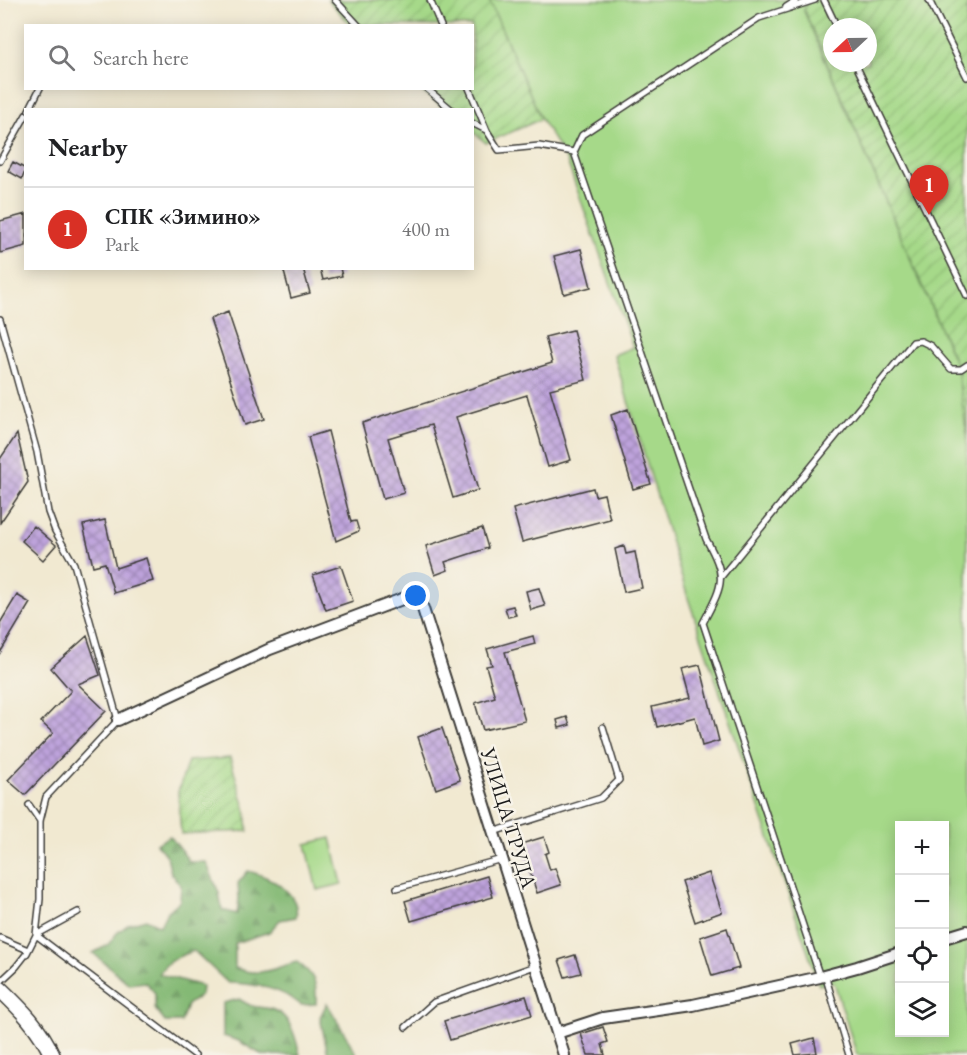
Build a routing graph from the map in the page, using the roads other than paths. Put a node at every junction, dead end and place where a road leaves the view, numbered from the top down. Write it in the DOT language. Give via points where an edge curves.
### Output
graph roads {
  1 [pos="335,0"];
  2 [pos="430,0"];
  3 [pos="797,0"];
  4 [pos="815,0"];
  5 [pos="824,0"];
  6 [pos="929,0"];
  7 [pos="783,10"];
  8 [pos="833,18"];
  9 [pos="357,24"];
  10 [pos="440,24"];
  11 [pos="859,72"];
  12 [pos="967,77"];
  13 [pos="39,90"];
  14 [pos="428,90"];
  15 [pos="470,90"];
  16 [pos="30,108"];
  17 [pos="450,108"];
  18 [pos="24,119"];
  19 [pos="474,124"];
  20 [pos="487,131"];
  21 [pos="574,152"];
  22 [pos="0,161"];
  23 [pos="967,296"];
  24 [pos="0,319"];
  25 [pos="967,365"];
  26 [pos="721,577"];
  27 [pos="118,720"];
  28 [pos="603,727"];
  29 [pos="29,805"];
  30 [pos="40,821"];
  31 [pos="493,832"];
  32 [pos="502,859"];
  33 [pos="397,888"];
  34 [pos="78,912"];
  35 [pos="967,931"];
  36 [pos="36,935"];
  37 [pos="949,937"];
  38 [pos="0,938"];
  39 [pos="28,950"];
  40 [pos="895,955"];
  41 [pos="535,966"];
  42 [pos="822,976"];
  43 [pos="0,982"];
  44 [pos="0,989"];
  45 [pos="406,1027"];
  46 [pos="557,1033"];
  47 [pos="52,1055"];
  48 [pos="195,1055"];
  49 [pos="564,1055"];
  50 [pos="849,1055"];
  1 -- 9 [label="lane"];
  2 -- 10 [label="lane"];
  3 -- 7 [label="lane"];
  4 -- 7 [label="lane"];
  5 -- 8 [label="lane"];
  6 -- 12 [label="lane"];
  7 -- 21 [label="lane" via="759,18 582,135"];
  11 -- 23 [label="lane"];
  13 -- 16 [label="lane"];
  14 -- 17 [label="lane"];
  15 -- 20 [label="lane"];
  18 -- 22 [label="lane"];
  19 -- 20 [label="lane"];
  20 -- 21 [label="lane" via="499,150 539,146"];
  21 -- 26 [label="lane"];
  24 -- 27 [label="lane" via="37,452 48,512 74,564"];
  25 -- 26 [label="lane" via="951,369 931,346 913,342"];
  26 -- 42 [label="lane" via="719,592 703,623"];
  27 -- 30 [label="lane" via="46,797"];
  27 -- 31 [label="street, УЛИЦА ТРУДА" via="270,649 418,593"];
  28 -- 31 [label="lane" via="619,780 601,798"];
  29 -- 30 [label="lane"];
  30 -- 36 [label="lane"];
  31 -- 32 [label="street, УЛИЦА ТРУДА"];
  32 -- 33 [label="lane"];
  32 -- 41 [label="street, УЛИЦА ТРУДА"];
  34 -- 36 [label="lane"];
  35 -- 37 [label="street"];
  36 -- 39 [label="lane"];
  36 -- 48 [label="lane"];
  38 -- 39 [label="lane"];
  39 -- 43 [label="lane"];
  40 -- 42 [label="street"];
  41 -- 45 [label="lane" via="434,1002"];
  41 -- 46 [label="street, УЛИЦА ТРУДА"];
  42 -- 46 [label="street" via="693,1005 603,1018"];
  42 -- 50 [label="lane"];
  44 -- 47 [label="main road" via="37,1028"];
  46 -- 49 [label="street, УЛИЦА ТРУДА"];
}
